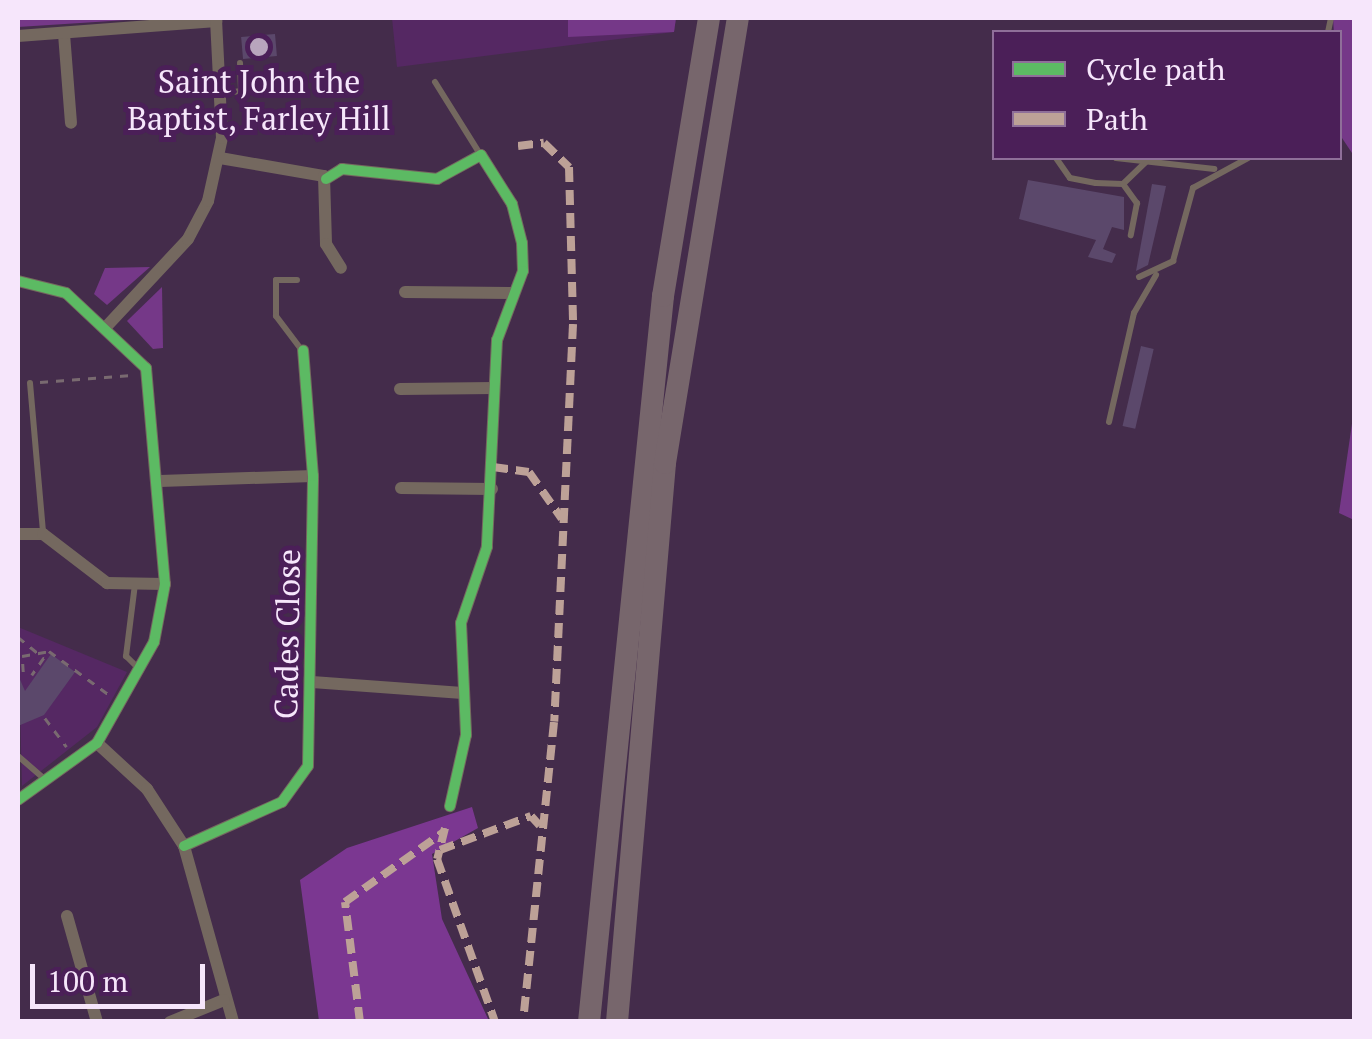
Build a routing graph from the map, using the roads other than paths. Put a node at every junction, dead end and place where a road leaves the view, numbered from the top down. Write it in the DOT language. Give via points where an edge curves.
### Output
graph roads {
  1 [pos="709,18"];
  2 [pos="738,18"];
  3 [pos="216,20"];
  4 [pos="64,34"];
  5 [pos="18,36"];
  6 [pos="240,64"];
  7 [pos="435,82"];
  8 [pos="220,94"];
  9 [pos="71,123"];
  10 [pos="481,155"];
  11 [pos="220,158"];
  12 [pos="1057,160"];
  13 [pos="1131,160"];
  14 [pos="1242,160"];
  15 [pos="1146,162"];
  16 [pos="1216,169"];
  17 [pos="326,178"];
  18 [pos="1123,184"];
  19 [pos="1131,236"];
  20 [pos="341,268"];
  21 [pos="1157,274"];
  22 [pos="1139,278"];
  23 [pos="297,280"];
  24 [pos="18,282"];
  25 [pos="405,292"];
  26 [pos="514,292"];
  27 [pos="106,326"];
  28 [pos="303,350"];
  29 [pos="30,383"];
  30 [pos="494,388"];
  31 [pos="400,390"];
  32 [pos="1109,422"];
  33 [pos="313,476"];
  34 [pos="160,481"];
  35 [pos="401,488"];
  36 [pos="492,489"];
  37 [pos="18,534"];
  38 [pos="43,534"];
  39 [pos="135,584"];
  40 [pos="165,584"];
  41 [pos="140,670"];
  42 [pos="312,682"];
  43 [pos="463,693"];
  44 [pos="96,743"];
  45 [pos="18,756"];
  46 [pos="50,784"];
  47 [pos="18,800"];
  48 [pos="450,806"];
  49 [pos="184,846"];
  50 [pos="67,916"];
  51 [pos="224,1000"];
  52 [pos="96,1022"];
  53 [pos="170,1022"];
  54 [pos="233,1022"];
  55 [pos="590,1022"];
  56 [pos="617,1022"];
  1 -- 55 [label="highway" via="663,296"];
  2 -- 56 [label="highway" via="665,463"];
  3 -- 4 [label="street"];
  3 -- 8 [label="street"];
  4 -- 5 [label="street"];
  4 -- 9 [label="street"];
  6 -- 8 [label="lane" via="240,92"];
  7 -- 10 [label="lane"];
  8 -- 11 [label="street"];
  10 -- 17 [label="street" via="437,179 342,169"];
  10 -- 26 [label="street" via="522,244"];
  11 -- 17 [label="street"];
  11 -- 27 [label="street" via="188,239"];
  12 -- 18 [label="lane" via="1070,178"];
  13 -- 15 [label="lane"];
  14 -- 16 [label="lane"];
  15 -- 16 [label="lane"];
  15 -- 18 [label="lane"];
  16 -- 21 [label="lane" via="1192,188 1185,236"];
  17 -- 20 [label="street" via="326,244"];
  18 -- 19 [label="lane" via="1137,203"];
  21 -- 22 [label="lane"];
  21 -- 32 [label="lane" via="1134,313"];
  23 -- 28 [label="lane" via="276,280 276,316"];
  24 -- 27 [label="street" via="56,286"];
  25 -- 26 [label="street"];
  26 -- 30 [label="street"];
  27 -- 34 [label="street" via="148,374"];
  28 -- 33 [label="street, Cades Close"];
  29 -- 38 [label="lane"];
  30 -- 31 [label="street"];
  30 -- 36 [label="street"];
  33 -- 34 [label="street"];
  33 -- 42 [label="street, Cades Close"];
  34 -- 40 [label="street"];
  35 -- 36 [label="street"];
  36 -- 43 [label="street" via="487,546 461,623"];
  37 -- 38 [label="street"];
  38 -- 39 [label="street" via="108,583"];
  39 -- 40 [label="street"];
  39 -- 41 [label="lane" via="126,656"];
  40 -- 41 [label="street"];
  41 -- 44 [label="street"];
  42 -- 43 [label="street"];
  42 -- 49 [label="street, Cades Close" via="300,787"];
  43 -- 48 [label="street" via="466,735"];
  44 -- 46 [label="street"];
  44 -- 49 [label="street" via="147,789"];
  45 -- 46 [label="lane"];
  46 -- 47 [label="street"];
  49 -- 51 [label="street"];
  50 -- 52 [label="street"];
  51 -- 53 [label="street"];
  51 -- 54 [label="street"];
}
